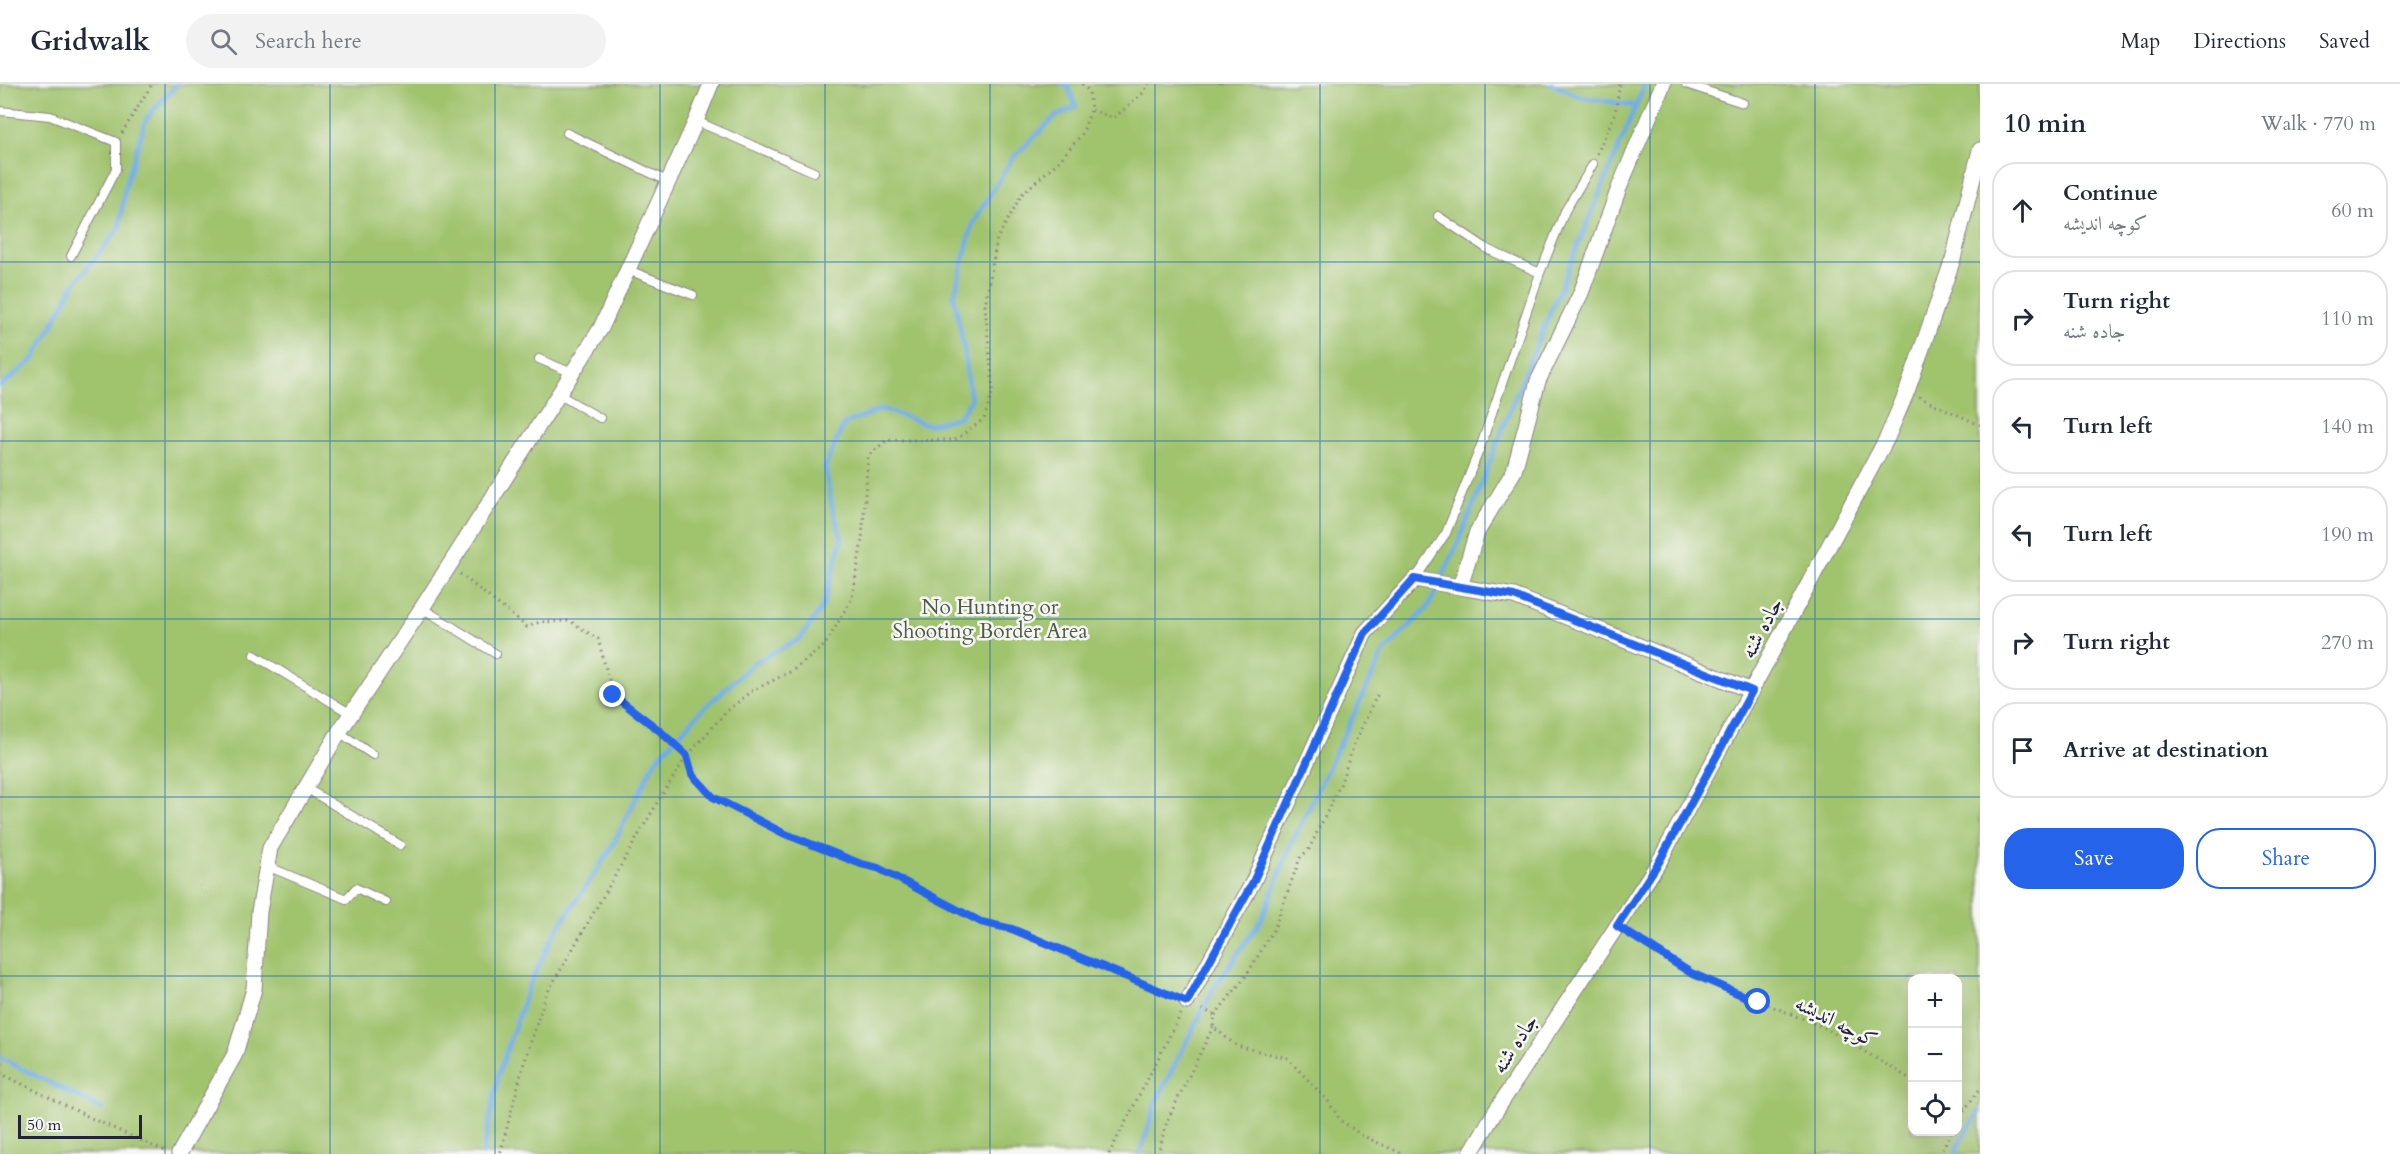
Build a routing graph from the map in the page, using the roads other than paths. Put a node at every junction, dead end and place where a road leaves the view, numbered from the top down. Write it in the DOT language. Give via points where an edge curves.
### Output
graph roads {
  1 [pos="711,84"];
  2 [pos="1663,84"];
  3 [pos="1686,84"];
  4 [pos="1743,104"];
  5 [pos="0,111"];
  6 [pos="696,121"];
  7 [pos="567,134"];
  8 [pos="1980,150"];
  9 [pos="1593,164"];
  10 [pos="814,171"];
  11 [pos="669,182"];
  12 [pos="1438,216"];
  13 [pos="71,256"];
  14 [pos="628,270"];
  15 [pos="1540,273"];
  16 [pos="693,295"];
  17 [pos="539,359"];
  18 [pos="572,373"];
  19 [pos="558,394"];
  20 [pos="600,418"];
  21 [pos="1421,580"];
  22 [pos="1455,586"];
  23 [pos="422,608"];
  24 [pos="496,654"];
  25 [pos="254,655"];
  26 [pos="1752,691"];
  27 [pos="351,714"];
  28 [pos="339,732"];
  29 [pos="373,755"];
  30 [pos="306,788"];
  31 [pos="400,845"];
  32 [pos="267,866"];
  33 [pos="386,902"];
  34 [pos="1187,1002"];
  35 [pos="179,1154"];
  36 [pos="1470,1154"];
  1 -- 6 [label="street"];
  2 -- 22 [label="street" via="1581,292 1538,381 1514,471 1478,532"];
  3 -- 4 [label="lane"];
  5 -- 13 [label="lane" via="50,116 116,142 116,169"];
  6 -- 10 [label="lane"];
  6 -- 11 [label="street"];
  7 -- 11 [label="lane"];
  8 -- 26 [label="street, جاده شنه" via="1953,259 1887,438"];
  9 -- 15 [label="lane" via="1564,211"];
  11 -- 14 [label="street"];
  12 -- 15 [label="lane" via="1489,250"];
  14 -- 16 [label="lane"];
  14 -- 18 [label="street" via="601,328"];
  15 -- 21 [label="lane" via="1480,448 1446,533"];
  17 -- 18 [label="lane"];
  18 -- 19 [label="street"];
  19 -- 20 [label="lane"];
  19 -- 23 [label="street"];
  21 -- 22 [label="street"];
  21 -- 34 [label="street" via="1365,633 1253,882"];
  22 -- 26 [label="street" via="1514,596"];
  23 -- 24 [label="lane"];
  23 -- 27 [label="street"];
  25 -- 27 [label="lane"];
  26 -- 36 [label="street, جاده شنه" via="1659,862"];
  27 -- 28 [label="street"];
  28 -- 29 [label="lane"];
  28 -- 30 [label="street"];
  30 -- 31 [label="lane"];
  30 -- 32 [label="street" via="270,848"];
  32 -- 33 [label="lane" via="346,899 356,888"];
  32 -- 35 [label="street" via="259,912 254,989 235,1054"];
}
